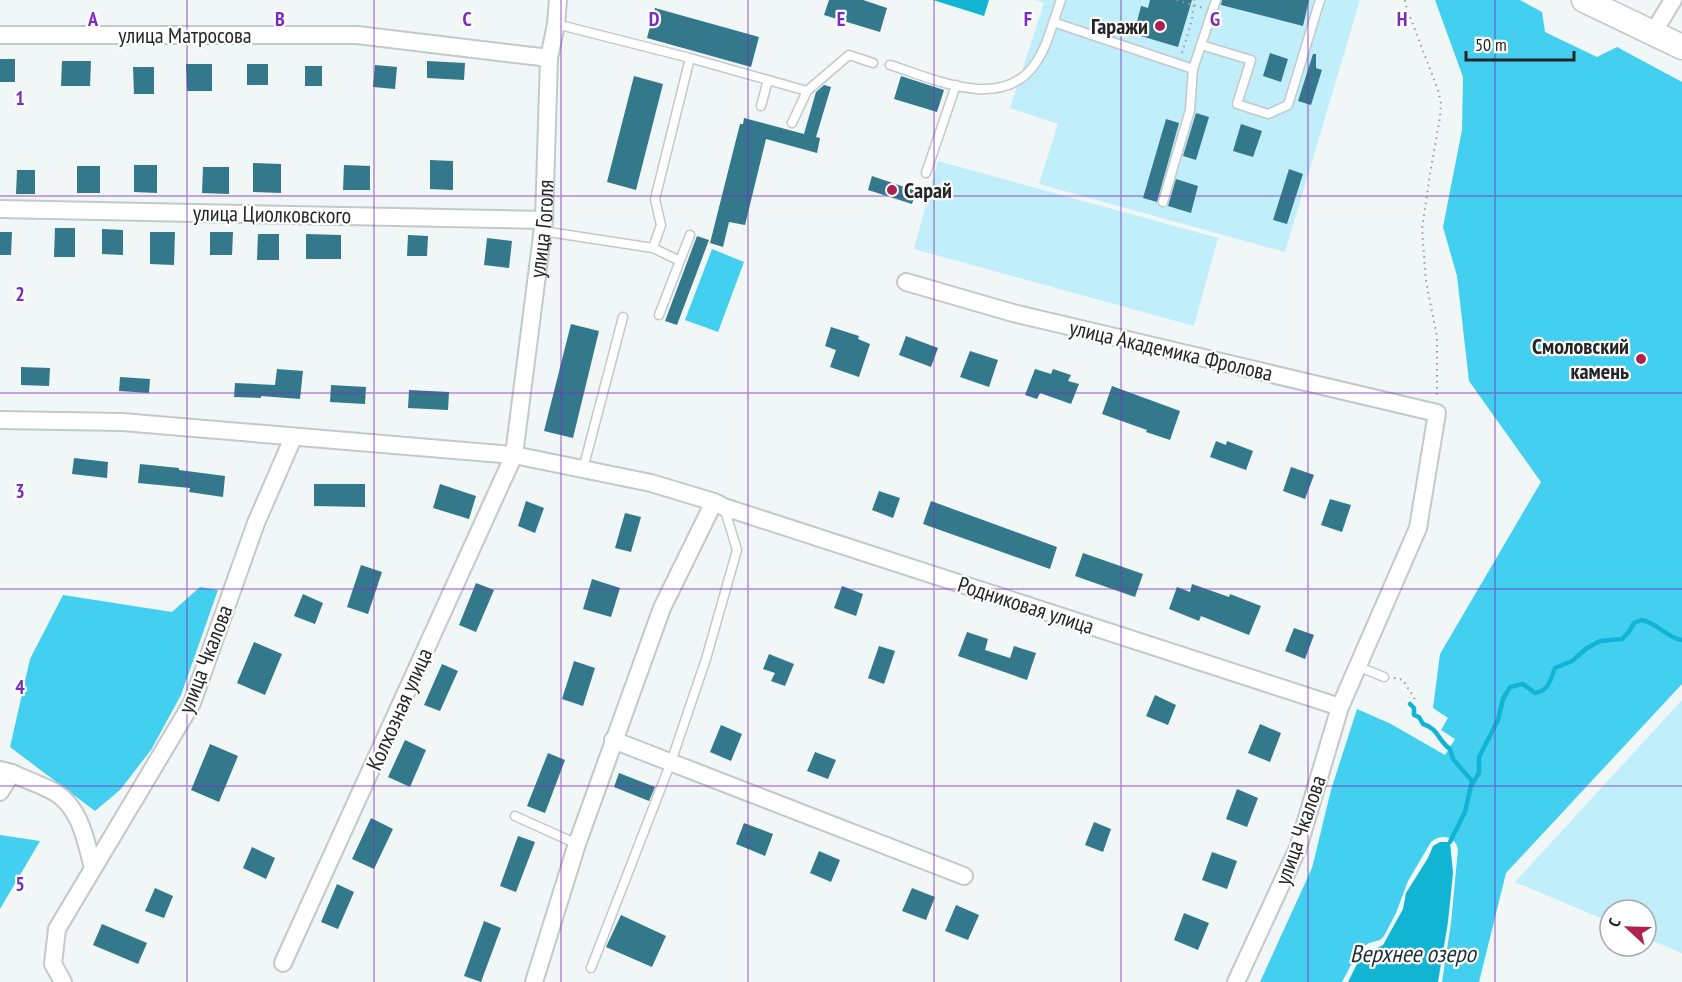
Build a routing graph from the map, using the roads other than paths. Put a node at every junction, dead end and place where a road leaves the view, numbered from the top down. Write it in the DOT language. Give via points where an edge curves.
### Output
graph roads {
  1 [pos="558,0"];
  2 [pos="1061,0"];
  3 [pos="1216,0"];
  4 [pos="1320,0"];
  5 [pos="1584,0"];
  6 [pos="1673,0"];
  7 [pos="1053,22"];
  8 [pos="556,24"];
  9 [pos="1653,33"];
  10 [pos="0,34"];
  11 [pos="1201,45"];
  12 [pos="1682,46"];
  13 [pos="549,58"];
  14 [pos="690,58"];
  15 [pos="873,63"];
  16 [pos="890,65"];
  17 [pos="1193,69"];
  18 [pos="768,80"];
  19 [pos="956,85"];
  20 [pos="807,91"];
  21 [pos="761,106"];
  22 [pos="792,123"];
  23 [pos="926,173"];
  24 [pos="1163,202"];
  25 [pos="0,209"];
  26 [pos="543,225"];
  27 [pos="690,235"];
  28 [pos="653,248"];
  29 [pos="680,261"];
  30 [pos="906,282"];
  31 [pos="659,315"];
  32 [pos="623,317"];
  33 [pos="1437,413"];
  34 [pos="0,420"];
  35 [pos="293,438"];
  36 [pos="514,455"];
  37 [pos="583,469"];
  38 [pos="719,505"];
  39 [pos="1357,666"];
  40 [pos="1384,677"];
  41 [pos="1340,707"];
  42 [pos="613,740"];
  43 [pos="671,762"];
  44 [pos="6,772"];
  45 [pos="0,792"];
  46 [pos="515,816"];
  47 [pos="577,844"];
  48 [pos="93,868"];
  49 [pos="964,876"];
  50 [pos="283,963"];
  51 [pos="591,968"];
  52 [pos="63,982"];
  53 [pos="534,982"];
  54 [pos="1236,982"];
  1 -- 8 [label="street, улица Гоголя"];
  2 -- 7 [label="lane"];
  3 -- 11 [label="lane"];
  4 -- 11 [label="lane" via="1288,105 1268,114 1237,104 1251,60"];
  5 -- 9 [label="main road"];
  6 -- 9 [label="street"];
  7 -- 17 [label="lane"];
  7 -- 19 [label="lane" via="1035,64 1023,77 991,90"];
  8 -- 13 [label="street, улица Гоголя"];
  8 -- 14 [label="lane"];
  9 -- 12 [label="main road"];
  10 -- 13 [label="street, улица Матросова" via="357,35"];
  11 -- 17 [label="lane"];
  13 -- 26 [label="street, улица Гоголя"];
  14 -- 18 [label="lane"];
  14 -- 28 [label="lane" via="655,199 662,225"];
  15 -- 20 [label="lane" via="849,55"];
  16 -- 19 [label="lane"];
  17 -- 24 [label="lane" via="1190,110"];
  18 -- 20 [label="lane"];
  18 -- 21 [label="lane"];
  19 -- 23 [label="lane"];
  20 -- 22 [label="lane"];
  25 -- 26 [label="street, улица Циолковского"];
  26 -- 28 [label="lane"];
  26 -- 36 [label="street, улица Гоголя"];
  27 -- 29 [label="lane"];
  28 -- 29 [label="lane"];
  29 -- 31 [label="lane"];
  30 -- 33 [label="street, улица Академика Фролова" via="1013,313"];
  32 -- 37 [label="lane"];
  33 -- 39 [label="street, улица Чкалова" via="1418,528"];
  34 -- 35 [label="street" via="122,422"];
  35 -- 36 [label="street"];
  35 -- 48 [label="street, улица Чкалова" via="256,523 192,703"];
  36 -- 37 [label="street, Родниковая улица"];
  36 -- 50 [label="street, Колхозная улица"];
  37 -- 38 [label="street, Родниковая улица" via="651,483"];
  38 -- 41 [label="street, Родниковая улица"];
  38 -- 42 [label="street" via="662,608"];
  38 -- 43 [label="lane" via="738,550"];
  39 -- 40 [label="lane"];
  39 -- 41 [label="street, улица Чкалова"];
  41 -- 54 [label="street, улица Чкалова" via="1298,848"];
  42 -- 43 [label="street"];
  42 -- 47 [label="street"];
  43 -- 49 [label="street"];
  43 -- 51 [label="lane"];
  44 -- 45 [label="street"];
  44 -- 48 [label="street" via="57,794 72,809 82,828"];
  46 -- 47 [label="lane"];
  47 -- 53 [label="street"];
  48 -- 52 [label="street, улица Чкалова" via="57,929 53,964"];
}
